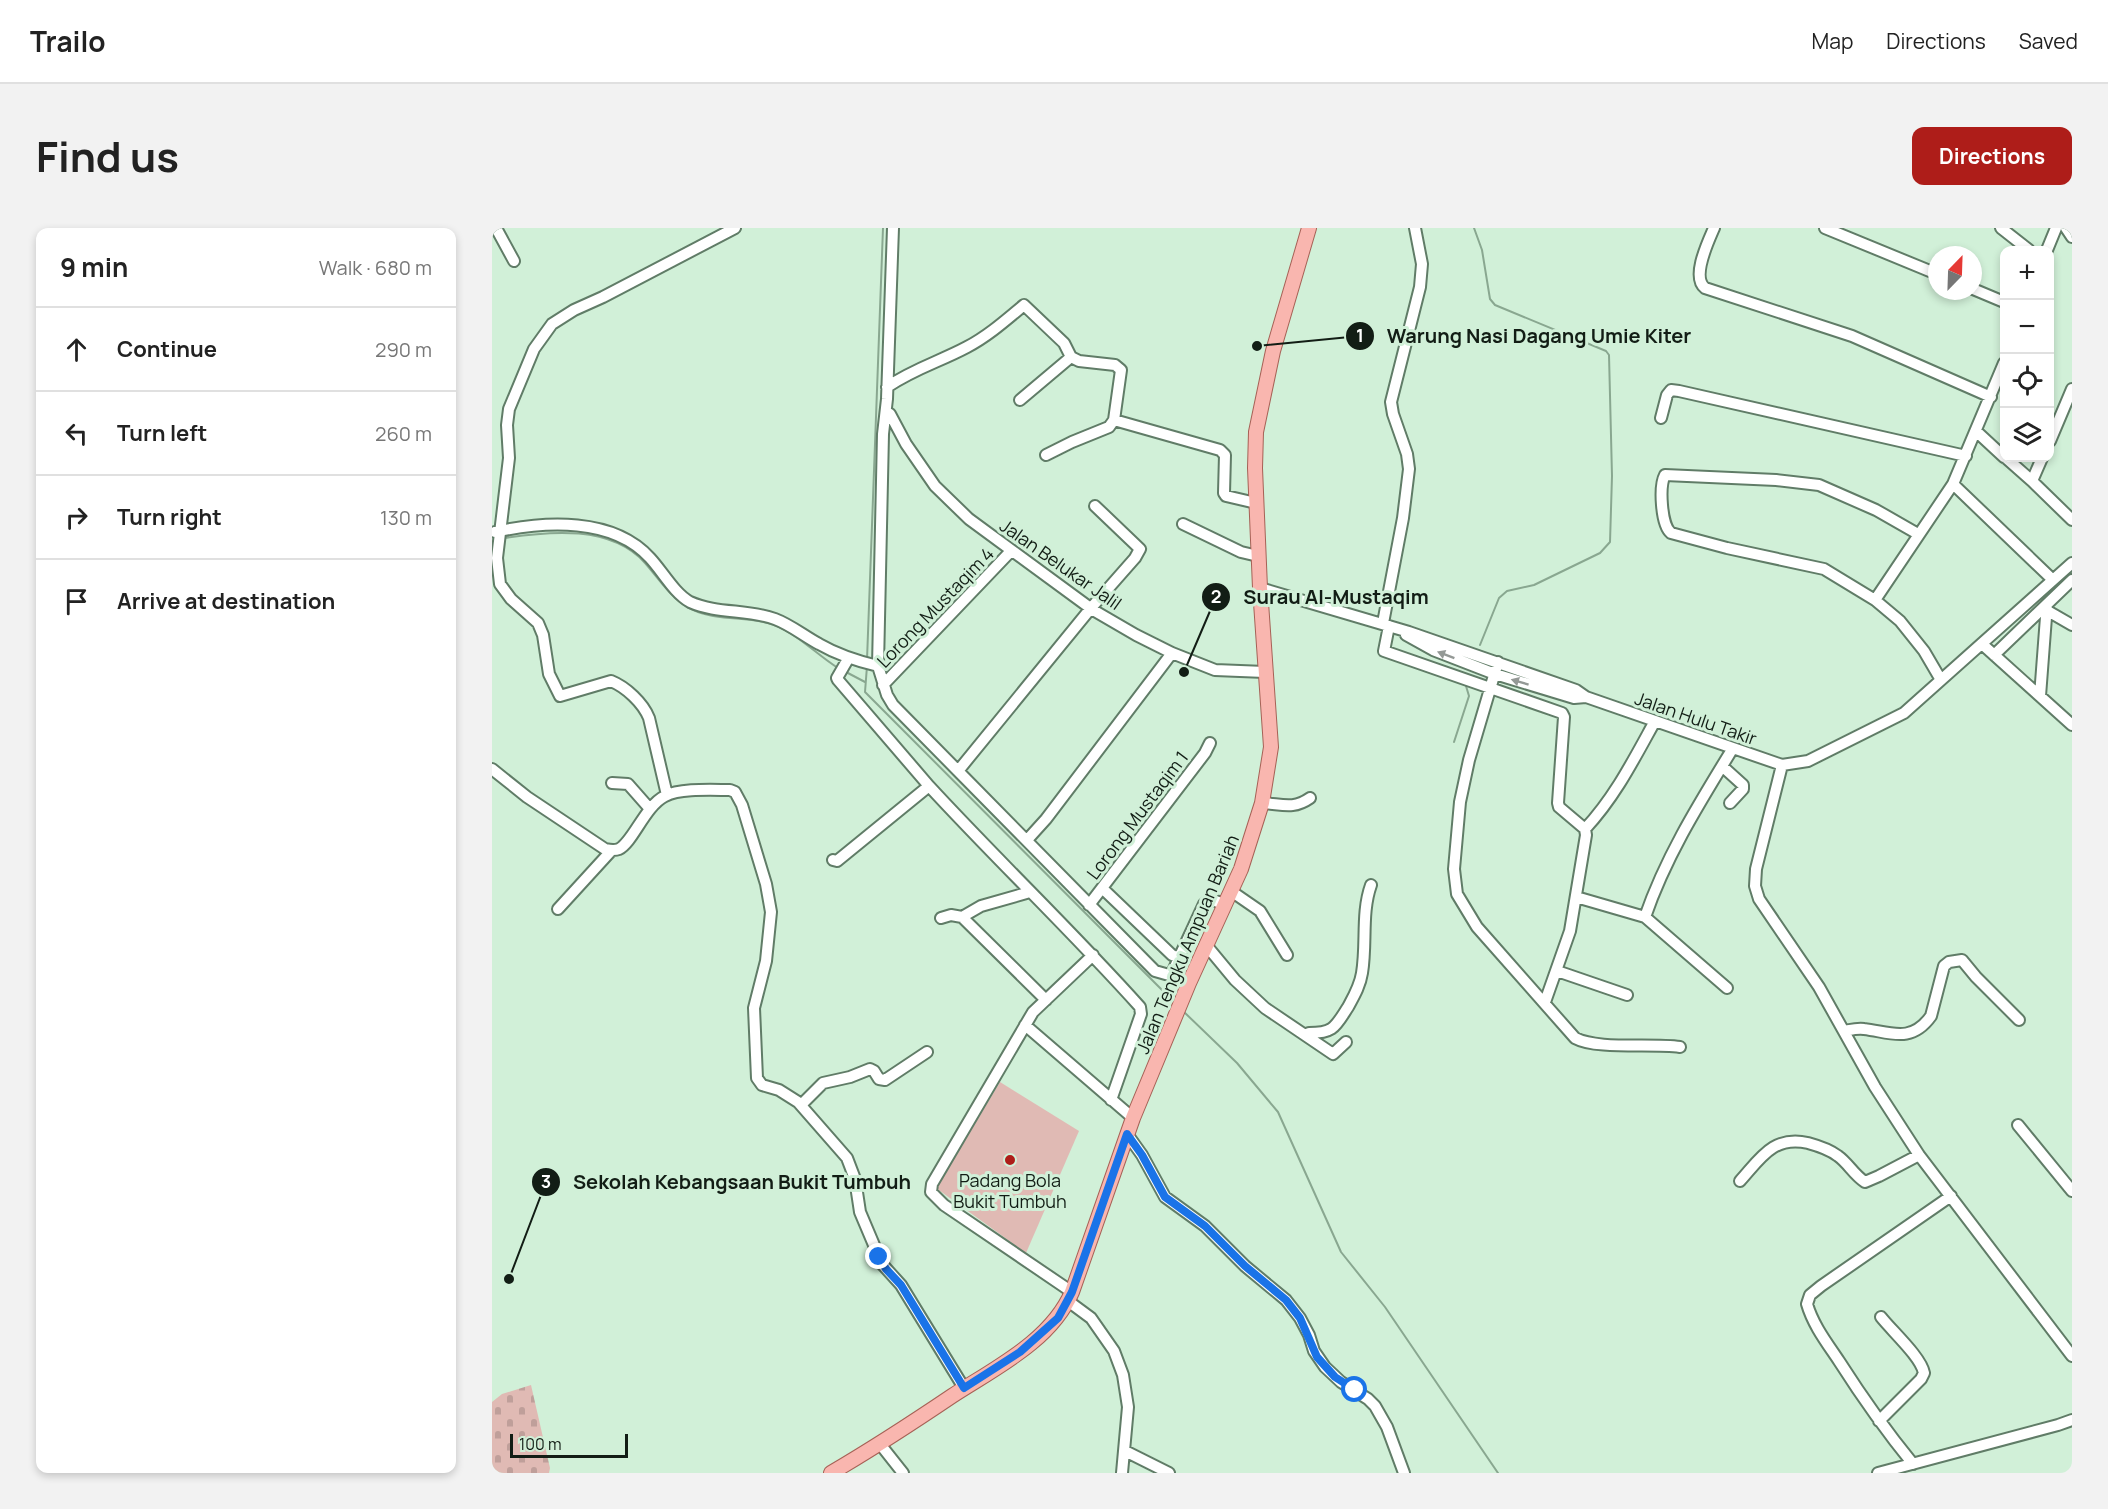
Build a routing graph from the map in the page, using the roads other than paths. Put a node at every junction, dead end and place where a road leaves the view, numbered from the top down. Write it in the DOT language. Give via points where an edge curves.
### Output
graph roads {
  1 [pos="496,228"];
  2 [pos="735,228"];
  3 [pos="893,228"];
  4 [pos="1309,228"];
  5 [pos="1415,228"];
  6 [pos="1714,228"];
  7 [pos="1825,228"];
  8 [pos="2001,228"];
  9 [pos="2056,228"];
  10 [pos="2066,228"];
  11 [pos="2072,237"];
  12 [pos="2024,246"];
  13 [pos="2049,246"];
  14 [pos="514,261"];
  15 [pos="1928,270"];
  16 [pos="1982,293"];
  17 [pos="2000,300"];
  18 [pos="1071,357"];
  19 [pos="2000,374"];
  20 [pos="887,387"];
  21 [pos="2072,389"];
  22 [pos="1992,397"];
  23 [pos="1020,400"];
  24 [pos="885,412"];
  25 [pos="1661,418"];
  26 [pos="1114,420"];
  27 [pos="2054,430"];
  28 [pos="1977,432"];
  29 [pos="2000,453"];
  30 [pos="1046,455"];
  31 [pos="1966,456"];
  32 [pos="2011,462"];
  33 [pos="2040,462"];
  34 [pos="2032,481"];
  35 [pos="1953,484"];
  36 [pos="1256,503"];
  37 [pos="1095,506"];
  38 [pos="2072,520"];
  39 [pos="1183,524"];
  40 [pos="497,531"];
  41 [pos="1918,534"];
  42 [pos="1011,552"];
  43 [pos="1258,556"];
  44 [pos="2072,562"];
  45 [pos="2053,580"];
  46 [pos="2072,580"];
  47 [pos="1260,588"];
  48 [pos="1875,600"];
  49 [pos="2046,607"];
  50 [pos="1091,608"];
  51 [pos="1386,625"];
  52 [pos="2072,625"];
  53 [pos="1401,631"];
  54 [pos="1982,644"];
  55 [pos="1172,653"];
  56 [pos="1994,655"];
  57 [pos="847,661"];
  58 [pos="1498,662"];
  59 [pos="876,665"];
  60 [pos="1265,672"];
  61 [pos="1495,674"];
  62 [pos="1941,680"];
  63 [pos="883,685"];
  64 [pos="1491,688"];
  65 [pos="2040,696"];
  66 [pos="1586,697"];
  67 [pos="1655,721"];
  68 [pos="2072,725"];
  69 [pos="1210,742"];
  70 [pos="1733,748"];
  71 [pos="1782,765"];
  72 [pos="1722,766"];
  73 [pos="492,769"];
  74 [pos="958,771"];
  75 [pos="612,783"];
  76 [pos="929,786"];
  77 [pos="667,795"];
  78 [pos="1311,798"];
  79 [pos="1262,803"];
  80 [pos="1730,803"];
  81 [pos="650,809"];
  82 [pos="1585,829"];
  83 [pos="1027,840"];
  84 [pos="611,850"];
  85 [pos="833,860"];
  86 [pos="1371,885"];
  87 [pos="1102,888"];
  88 [pos="1231,891"];
  89 [pos="1030,892"];
  90 [pos="1576,897"];
  91 [pos="1089,905"];
  92 [pos="1225,905"];
  93 [pos="558,909"];
  94 [pos="1646,916"];
  95 [pos="962,917"];
  96 [pos="941,918"];
  97 [pos="1206,945"];
  98 [pos="1287,955"];
  99 [pos="1093,956"];
  100 [pos="1179,957"];
  101 [pos="1557,971"];
  102 [pos="1727,988"];
  103 [pos="1627,995"];
  104 [pos="1046,1000"];
  105 [pos="1545,1002"];
  106 [pos="2019,1020"];
  107 [pos="1025,1025"];
  108 [pos="1844,1031"];
  109 [pos="1307,1036"];
  110 [pos="1346,1042"];
  111 [pos="1680,1047"];
  112 [pos="927,1052"];
  113 [pos="1111,1100"];
  114 [pos="801,1105"];
  115 [pos="1133,1118"];
  116 [pos="2018,1125"];
  117 [pos="1127,1134"];
  118 [pos="1919,1155"];
  119 [pos="1740,1181"];
  120 [pos="2072,1191"];
  121 [pos="1951,1196"];
  122 [pos="1070,1297"];
  123 [pos="1881,1317"];
  124 [pos="2072,1356"];
  125 [pos="964,1388"];
  126 [pos="2072,1420"];
  127 [pos="1879,1421"];
  128 [pos="880,1444"];
  129 [pos="1125,1451"];
  130 [pos="1913,1464"];
  131 [pos="831,1473"];
  132 [pos="903,1473"];
  133 [pos="1122,1473"];
  134 [pos="1169,1473"];
  135 [pos="1404,1473"];
  136 [pos="1878,1473"];
  1 -- 14 [label="street"];
  2 -- 40 [label="street" via="552,324 534,349 507,416 510,458"];
  3 -- 20 [label="street"];
  4 -- 36 [label="main road, Jalan Tengku Ampuan Bariah" via="1258,414"];
  5 -- 51 [label="street" via="1422,264 1420,287 1392,402 1409,469"];
  6 -- 22 [label="street" via="1699,276 1706,288 1852,336"];
  7 -- 15 [label="street"];
  8 -- 12 [label="street"];
  9 -- 13 [label="street"];
  10 -- 11 [label="street"];
  16 -- 17 [label="street"];
  18 -- 20 [label="street" via="1064,343 1024,305 966,348 908,373"];
  18 -- 23 [label="street"];
  18 -- 26 [label="street" via="1114,365 1121,370"];
  19 -- 22 [label="street"];
  20 -- 24 [label="street"];
  21 -- 27 [label="street"];
  22 -- 28 [label="street"];
  24 -- 42 [label="street, Jalan Belukar Jalil" via="890,414 935,486"];
  24 -- 59 [label="street"];
  25 -- 31 [label="street" via="1671,390"];
  26 -- 30 [label="street" via="1109,427"];
  26 -- 36 [label="street" via="1220,450 1226,455 1226,496"];
  28 -- 29 [label="street"];
  28 -- 31 [label="street"];
  31 -- 35 [label="street"];
  32 -- 34 [label="street"];
  33 -- 34 [label="street"];
  34 -- 38 [label="street"];
  35 -- 41 [label="street"];
  35 -- 45 [label="street"];
  36 -- 43 [label="main road, Jalan Tengku Ampuan Bariah"];
  37 -- 50 [label="street" via="1140,549"];
  39 -- 43 [label="street"];
  40 -- 57 [label="street" via="562,524 622,537 642,550 689,601 776,619"];
  40 -- 77 [label="street" via="500,584 538,623 549,674 560,696 611,681 643,706"];
  41 -- 48 [label="street"];
  41 -- 48 [label="street" via="1819,485 1665,475 1661,486 1665,528 1671,533 1824,569"];
  42 -- 50 [label="street, Jalan Belukar Jalil"];
  42 -- 63 [label="street, Lorong Mustaqim 4"];
  43 -- 47 [label="main road, Jalan Tengku Ampuan Bariah"];
  44 -- 45 [label="street"];
  45 -- 54 [label="street"];
  46 -- 49 [label="street"];
  47 -- 51 [label="street, Jalan Hulu Takir"];
  47 -- 60 [label="main road, Jalan Tengku Ampuan Bariah"];
  48 -- 62 [label="street" via="1900,621"];
  49 -- 52 [label="street"];
  49 -- 56 [label="street"];
  49 -- 65 [label="street"];
  50 -- 55 [label="street, Jalan Belukar Jalil"];
  50 -- 74 [label="street"];
  51 -- 53 [label="street, Jalan Hulu Takir"];
  51 -- 64 [label="street" via="1384,651"];
  53 -- 58 [label="street, Jalan Hulu Takir"];
  61 -- 53 [label="street, one-way" via="1433,650"];
  54 -- 56 [label="street"];
  54 -- 62 [label="street"];
  55 -- 60 [label="street, Jalan Belukar Jalil" via="1215,670"];
  55 -- 83 [label="street"];
  56 -- 65 [label="street"];
  57 -- 59 [label="street"];
  57 -- 76 [label="street" via="838,680"];
  58 -- 61 [label="street"];
  58 -- 66 [label="street, Jalan Hulu Takir"];
  59 -- 63 [label="street"];
  60 -- 79 [label="main road, Jalan Tengku Ampuan Bariah" via="1271,747"];
  61 -- 64 [label="street"];
  66 -- 61 [label="street, one-way" via="1574,698"];
  62 -- 71 [label="street" via="1904,713 1808,761"];
  63 -- 74 [label="street" via="897,710"];
  64 -- 82 [label="street" via="1562,713 1558,803"];
  64 -- 105 [label="street" via="1460,802 1454,869 1457,894 1477,927"];
  65 -- 68 [label="street"];
  66 -- 67 [label="street, Jalan Hulu Takir"];
  67 -- 70 [label="street, Jalan Hulu Takir"];
  67 -- 82 [label="street" via="1624,778"];
  69 -- 87 [label="street, Lorong Mustaqim 1"];
  70 -- 71 [label="street, Jalan Hulu Takir"];
  70 -- 72 [label="street"];
  71 -- 108 [label="street" via="1755,886 1759,899"];
  72 -- 80 [label="street" via="1743,785"];
  72 -- 94 [label="street" via="1689,820"];
  73 -- 84 [label="street" via="562,822"];
  74 -- 83 [label="street"];
  75 -- 81 [label="street" via="628,784"];
  76 -- 85 [label="street" via="837,861"];
  76 -- 89 [label="street"];
  77 -- 81 [label="street"];
  77 -- 114 [label="street" via="730,790 742,805 771,912 766,961 754,1008 755,1074 762,1085 779,1090"];
  78 -- 79 [label="street" via="1292,807"];
  79 -- 88 [label="main road, Jalan Tengku Ampuan Bariah"];
  81 -- 84 [label="street" via="623,846"];
  82 -- 90 [label="street"];
  83 -- 91 [label="street"];
  84 -- 93 [label="street"];
  86 -- 109 [label="street" via="1366,900 1362,974 1356,994 1332,1029"];
  87 -- 91 [label="street, Lorong Mustaqim 1"];
  87 -- 100 [label="street" via="1172,955"];
  88 -- 92 [label="main road, Jalan Tengku Ampuan Bariah"];
  88 -- 98 [label="street" via="1260,911"];
  89 -- 95 [label="street" via="981,906"];
  89 -- 99 [label="street"];
  90 -- 94 [label="street"];
  90 -- 101 [label="street"];
  91 -- 100 [label="street" via="1155,971 1168,975"];
  92 -- 97 [label="main road, Jalan Tengku Ampuan Bariah"];
  92 -- 100 [label="street" via="1215,900 1204,904"];
  94 -- 102 [label="street"];
  95 -- 96 [label="street"];
  95 -- 104 [label="street"];
  97 -- 109 [label="street" via="1259,1002"];
  97 -- 115 [label="main road, Jalan Tengku Ampuan Bariah"];
  99 -- 104 [label="street"];
  99 -- 113 [label="street" via="1140,1007 1141,1014"];
  101 -- 103 [label="street"];
  101 -- 105 [label="street"];
  104 -- 107 [label="street"];
  105 -- 111 [label="street" via="1569,1033 1581,1041"];
  106 -- 108 [label="street" via="1962,960 1944,966 1931,1016 1916,1030 1897,1035 1861,1028"];
  107 -- 113 [label="street"];
  107 -- 122 [label="street" via="932,1184 931,1192"];
  108 -- 118 [label="street"];
  109 -- 110 [label="street" via="1333,1054"];
  112 -- 114 [label="street" via="885,1080 870,1069 823,1083"];
  113 -- 115 [label="street"];
  114 -- 125 [label="street" via="847,1158 860,1212 882,1264 901,1285"];
  115 -- 117 [label="main road, Jalan Tengku Ampuan Bariah"];
  116 -- 120 [label="street"];
  117 -- 122 [label="main road, Jalan Tengku Ampuan Bariah"];
  117 -- 135 [label="street" via="1165,1197 1205,1226 1286,1300 1300,1318 1321,1362 1375,1406 1388,1427"];
  118 -- 119 [label="street" via="1865,1182 1830,1150 1785,1142 1771,1148"];
  118 -- 121 [label="street"];
  121 -- 124 [label="street"];
  121 -- 127 [label="street" via="1821,1286 1810,1295 1807,1304 1815,1324"];
  122 -- 125 [label="main road, Jalan Tengku Ampuan Bariah" via="1058,1318 1041,1334"];
  122 -- 129 [label="street" via="1091,1318 1114,1351 1123,1375 1128,1407"];
  123 -- 127 [label="street" via="1924,1373"];
  125 -- 128 [label="main road, Jalan Tengku Ampuan Bariah"];
  126 -- 130 [label="street"];
  127 -- 130 [label="street"];
  128 -- 131 [label="main road, Jalan Tengku Ampuan Bariah"];
  128 -- 132 [label="street"];
  129 -- 133 [label="street"];
  129 -- 134 [label="street"];
  130 -- 136 [label="street"];
}
